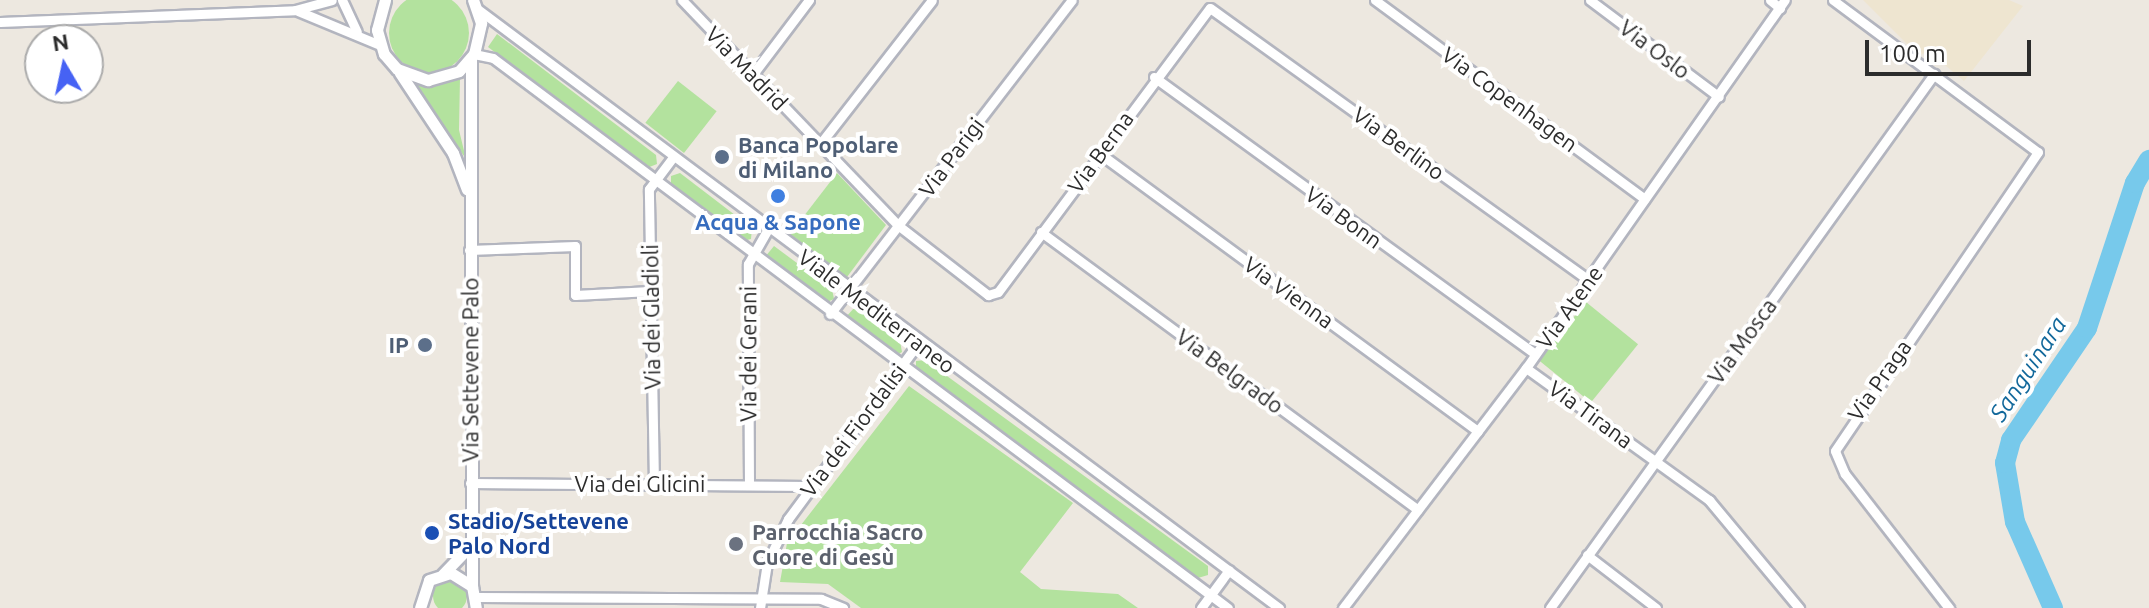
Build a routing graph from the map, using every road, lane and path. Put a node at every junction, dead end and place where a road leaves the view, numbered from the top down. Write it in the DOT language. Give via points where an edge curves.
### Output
graph roads {
  1 [pos="332,0"];
  2 [pos="342,0"];
  3 [pos="385,0"];
  4 [pos="682,0"];
  5 [pos="809,0"];
  6 [pos="932,0"];
  7 [pos="1072,0"];
  8 [pos="1375,0"];
  9 [pos="1590,0"];
  10 [pos="1770,0"];
  11 [pos="1833,0"];
  12 [pos="1783,4"];
  13 [pos="476,5"];
  14 [pos="1209,8"];
  15 [pos="295,10"];
  16 [pos="0,22"];
  17 [pos="359,34"];
  18 [pos="380,45"];
  19 [pos="472,57"];
  20 [pos="397,69"];
  21 [pos="753,74"];
  22 [pos="1934,74"];
  23 [pos="1154,77"];
  24 [pos="1719,97"];
  25 [pos="820,144"];
  26 [pos="1099,153"];
  27 [pos="672,158"];
  28 [pos="653,183"];
  29 [pos="469,196"];
  30 [pos="1645,199"];
  31 [pos="899,226"];
  32 [pos="768,229"];
  33 [pos="1041,232"];
  34 [pos="469,250"];
  35 [pos="750,254"];
  36 [pos="1589,280"];
  37 [pos="850,289"];
  38 [pos="650,291"];
  39 [pos="990,296"];
  40 [pos="830,314"];
  41 [pos="918,343"];
  42 [pos="1535,354"];
  43 [pos="900,368"];
  44 [pos="1526,368"];
  45 [pos="1478,431"];
  46 [pos="1655,460"];
  47 [pos="470,483"];
  48 [pos="654,484"];
  49 [pos="749,485"];
  50 [pos="810,486"];
  51 [pos="1418,510"];
  52 [pos="472,543"];
  53 [pos="1587,555"];
  54 [pos="1229,570"];
  55 [pos="443,574"];
  56 [pos="1210,595"];
  57 [pos="475,597"];
  58 [pos="761,603"];
  59 [pos="420,608"];
  60 [pos="843,608"];
  61 [pos="1201,608"];
  62 [pos="1228,608"];
  63 [pos="1279,608"];
  64 [pos="1343,608"];
  65 [pos="1550,608"];
  66 [pos="1656,608"];
  67 [pos="1799,608"];
  68 [pos="1949,608"];
  1 -- 15 [label="street"];
  2 -- 17 [label="street"];
  3 -- 18 [label="street"];
  4 -- 21 [label="street, Via Madrid"];
  5 -- 21 [label="street"];
  6 -- 25 [label="street"];
  7 -- 31 [label="street, Via Parigi"];
  8 -- 30 [label="street, Via Copenhagen"];
  9 -- 24 [label="street, Via Oslo"];
  10 -- 12 [label="street"];
  11 -- 22 [label="street"];
  12 -- 24 [label="street, Via Atene"];
  13 -- 19 [label="street, Via Settevene Palo"];
  13 -- 27 [label="street, Viale Mediterraneo"];
  14 -- 23 [label="street, Via Berna"];
  14 -- 36 [label="street, Via Berlino"];
  15 -- 16 [label="street"];
  15 -- 17 [label="street"];
  17 -- 18 [label="street"];
  18 -- 20 [label="street, Via Settevene Palo"];
  19 -- 20 [label="street" via="436,79"];
  19 -- 28 [label="street, Viale Mediterraneo" via="493,58"];
  19 -- 29 [label="street, Via Settevene Palo"];
  20 -- 29 [label="street, Via Settevene Palo" via="453,153"];
  21 -- 25 [label="street, Via Madrid"];
  22 -- 46 [label="street, Via Mosca"];
  22 -- 68 [label="street, Via Praga" via="2038,152 1835,451 1845,474"];
  23 -- 26 [label="street, Via Berna"];
  23 -- 42 [label="street, Via Bonn"];
  24 -- 30 [label="street, Via Atene"];
  25 -- 31 [label="street, Via Madrid"];
  26 -- 33 [label="street, Via Berna"];
  26 -- 45 [label="street, Via Vienna"];
  27 -- 28 [label="street"];
  27 -- 32 [label="street, Viale Mediterraneo"];
  28 -- 35 [label="street, Viale Mediterraneo"];
  28 -- 38 [label="street, Via dei Gladioli"];
  29 -- 34 [label="street, Via Settevene Palo"];
  30 -- 36 [label="street, Via Atene"];
  31 -- 37 [label="street, Via Parigi"];
  31 -- 39 [label="street, Via Madrid"];
  32 -- 35 [label="street, Via dei Gerani"];
  32 -- 37 [label="street, Viale Mediterraneo"];
  33 -- 39 [label="street, Via Berna"];
  33 -- 51 [label="street, Via Belgrado"];
  34 -- 38 [label="street" via="575,246 575,295"];
  34 -- 47 [label="street, Via Settevene Palo"];
  35 -- 40 [label="street, Viale Mediterraneo"];
  35 -- 49 [label="street, Via dei Gerani"];
  36 -- 42 [label="street, Via Atene"];
  37 -- 40 [label="street, Via Parigi"];
  37 -- 41 [label="street, Viale Mediterraneo"];
  38 -- 48 [label="street, Via dei Gladioli"];
  40 -- 43 [label="street, Viale Mediterraneo"];
  41 -- 43 [label="street, Via dei Fiordalisi"];
  41 -- 54 [label="street, Viale Mediterraneo"];
  42 -- 44 [label="street, Via Atene"];
  43 -- 50 [label="street, Via dei Fiordalisi"];
  43 -- 56 [label="street, Viale Mediterraneo"];
  44 -- 45 [label="street, Via Atene"];
  44 -- 46 [label="street, Via Tirana"];
  45 -- 51 [label="street, Via Atene"];
  46 -- 53 [label="street, Via Mosca"];
  46 -- 67 [label="street, Via Tirana" via="1713,504"];
  47 -- 48 [label="street, Via dei Glicini"];
  47 -- 52 [label="street, Via Settevene Palo"];
  48 -- 49 [label="street, Via dei Glicini"];
  49 -- 50 [label="street, Via dei Glicini"];
  50 -- 58 [label="street, Via dei Fiordalisi" via="774,544"];
  51 -- 64 [label="street, Via Atene"];
  52 -- 55 [label="street"];
  52 -- 57 [label="street, Via Settevene Palo"];
  53 -- 65 [label="street, Via Mosca"];
  53 -- 66 [label="street"];
  54 -- 56 [label="street"];
  54 -- 63 [label="street, Viale Mediterraneo"];
  55 -- 57 [label="street"];
  55 -- 59 [label="street" via="424,586"];
  56 -- 61 [label="street"];
  56 -- 62 [label="street, Viale Mediterraneo"];
  57 -- 58 [label="street"];
  58 -- 60 [label="street" via="821,599"];
}
